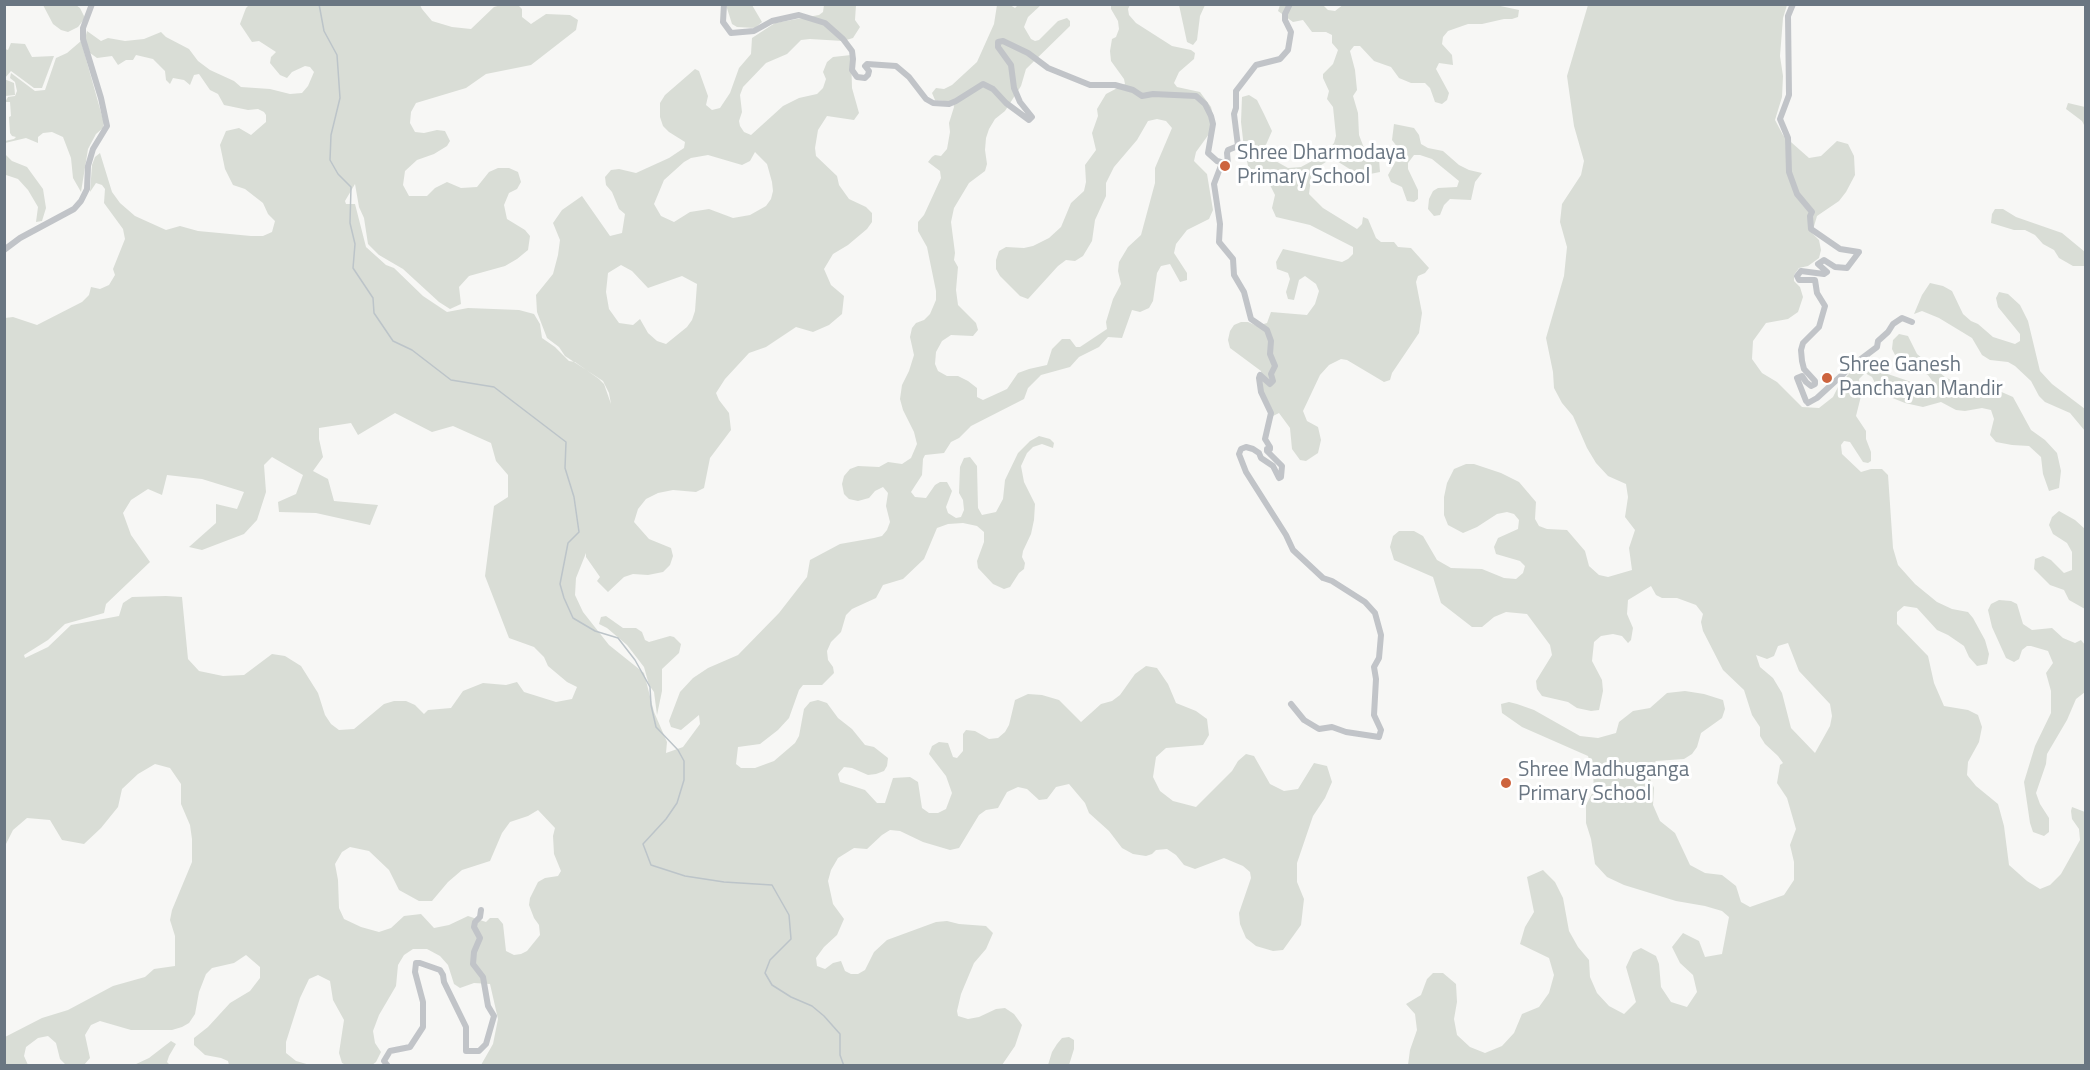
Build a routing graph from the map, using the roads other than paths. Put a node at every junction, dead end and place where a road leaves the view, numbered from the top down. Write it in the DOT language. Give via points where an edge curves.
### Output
graph roads {
  1 [pos="92,4"];
  2 [pos="724,4"];
  3 [pos="1290,4"];
  4 [pos="1793,4"];
  5 [pos="1222,163"];
  6 [pos="4,250"];
  7 [pos="1912,322"];
  8 [pos="1291,704"];
  9 [pos="481,910"];
  10 [pos="388,1065"];
  1 -- 6 [label="street" via="83,39 107,126 93,149 87,189 74,209"];
  2 -- 5 [label="street" via="723,22 731,33 754,32 772,21 799,15 825,23 852,51 852,70 857,76 868,75 867,64 896,66 933,103 949,104 984,84 1029,120 1032,117 1014,88 1011,65 998,47 998,42 1003,41 1048,68 1090,85 1115,85 1142,96 1196,96 1205,104 1213,124 1208,153"];
  3 -- 5 [label="street" via="1285,14 1291,32 1288,50 1280,59 1256,65 1237,87 1234,114 1238,146 1228,150 1228,164"];
  4 -- 7 [label="street" via="1788,16 1789,95 1780,119 1788,138 1789,172 1797,194 1812,212 1810,229 1840,249 1858,252 1847,268 1824,260 1818,264 1827,272 1824,274 1801,271 1797,276 1798,280 1815,280 1817,293 1826,306 1819,327 1801,350 1804,369 1815,381 1811,386 1802,376 1797,378 1807,402 1817,398 1877,347 1893,324 1902,318"];
  5 -- 8 [label="street" via="1214,184 1219,242 1233,259 1235,279 1244,292 1251,319 1267,330 1271,340 1273,381 1270,384 1260,375 1259,378 1271,413 1265,439 1270,447 1267,451 1282,466 1281,477 1253,449 1246,447 1239,454 1293,550 1323,578 1365,602 1375,613 1381,635 1374,667 1374,715 1381,730 1379,737 1332,727 1319,729 1304,720"];
  9 -- 10 [label="street" via="474,927 480,938 473,964 483,977 488,1006 494,1016 483,1049 466,1051 466,1027 443,975 440,970 416,963 423,1027 410,1047 390,1051 384,1061"];
}
